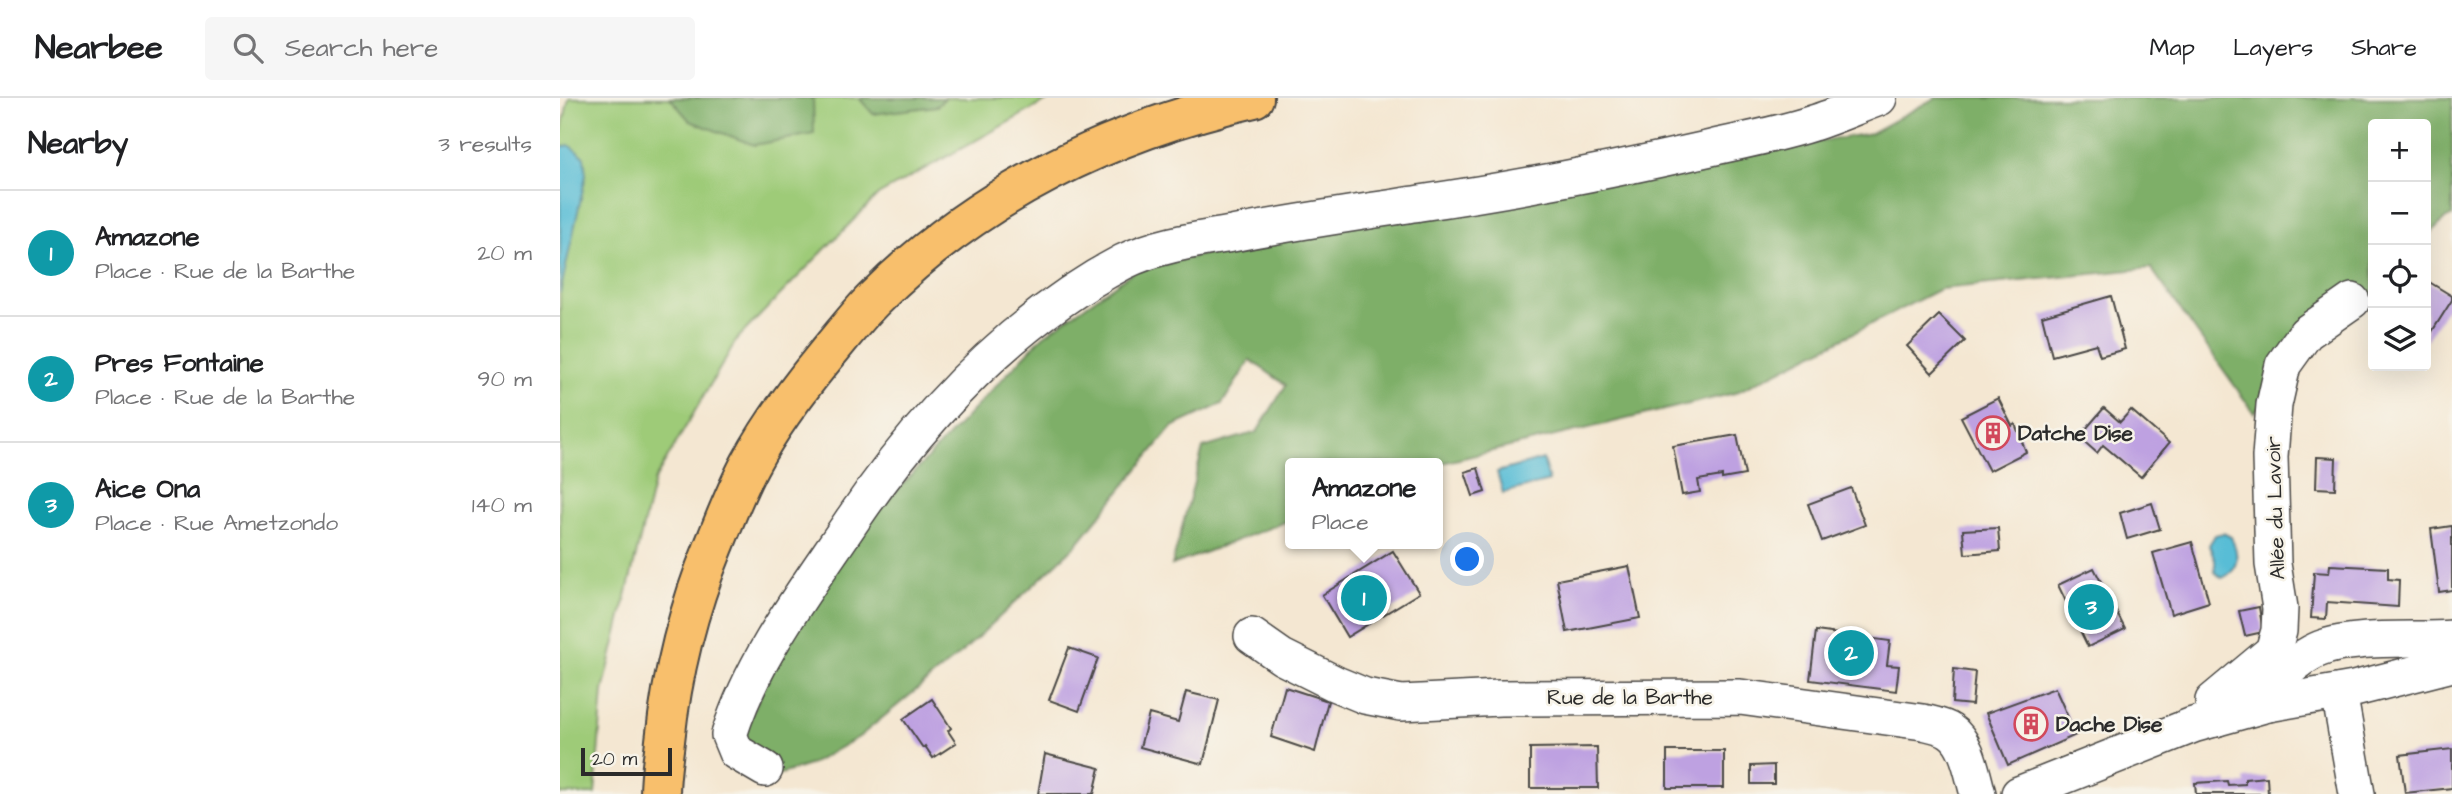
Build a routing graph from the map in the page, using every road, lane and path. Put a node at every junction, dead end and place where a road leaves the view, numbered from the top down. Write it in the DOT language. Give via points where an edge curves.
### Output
graph roads {
  1 [pos="1254,98"];
  2 [pos="1879,98"];
  3 [pos="2352,301"];
  4 [pos="2280,631"];
  5 [pos="1252,636"];
  6 [pos="2452,638"];
  7 [pos="2317,650"];
  8 [pos="2452,664"];
  9 [pos="2339,692"];
  10 [pos="2268,704"];
  11 [pos="2215,719"];
  12 [pos="765,769"];
  13 [pos="660,794"];
  14 [pos="1978,794"];
  15 [pos="2019,794"];
  16 [pos="2357,794"];
  1 -- 13 [label="main road" via="1204,109 1090,150 1016,190 922,256 874,299 843,335 782,413 751,463 707,563 678,658"];
  2 -- 12 [label="street" via="1813,123 1637,165 1167,246 1115,267 1034,319 983,362 929,418 872,491 783,624 739,702 729,736 736,752"];
  3 -- 4 [label="street, Allée du Lavoir" via="2306,333 2283,365 2274,405 2270,457"];
  4 -- 7 [label="street" via="2298,635"];
  4 -- 11 [label="street" via="2273,651 2213,701"];
  5 -- 14 [label="street, Rue de la Barthe" via="1336,684 1401,703 1740,696 1923,722 1957,737"];
  6 -- 7 [label="street" via="2355,641"];
  7 -- 10 [label="street" via="2266,691"];
  8 -- 9 [label="street"];
  9 -- 10 [label="street"];
  9 -- 16 [label="street"];
  10 -- 11 [label="street"];
  11 -- 15 [label="street"];
}
